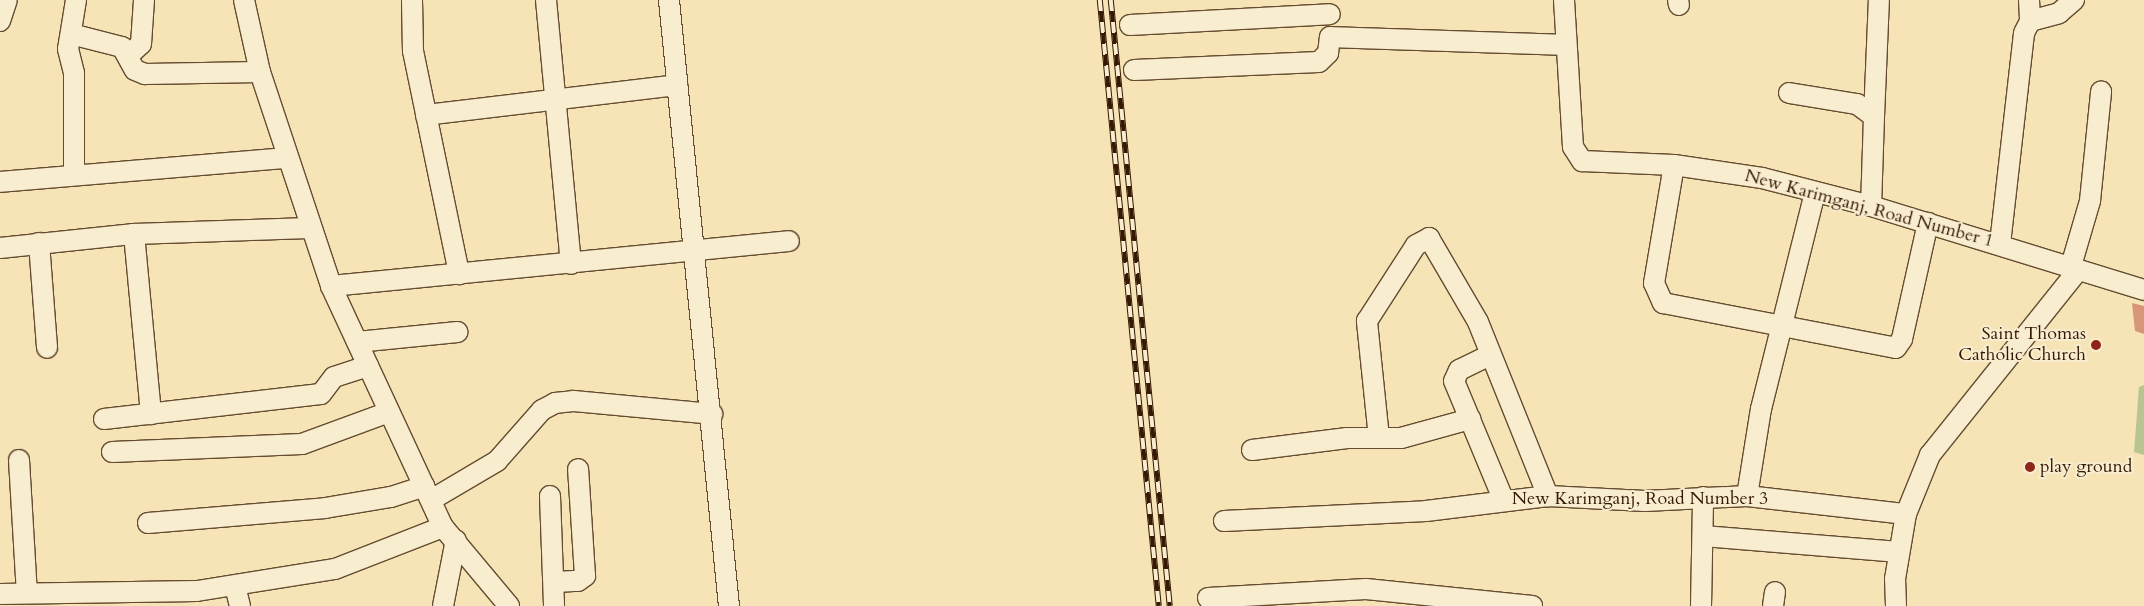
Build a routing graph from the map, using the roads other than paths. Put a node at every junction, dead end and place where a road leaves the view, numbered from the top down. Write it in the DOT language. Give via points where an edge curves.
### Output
graph roads {
  1 [pos="6,0"];
  2 [pos="76,0"];
  3 [pos="144,0"];
  4 [pos="244,0"];
  5 [pos="412,0"];
  6 [pos="546,0"];
  7 [pos="668,0"];
  8 [pos="1564,0"];
  9 [pos="1879,0"];
  10 [pos="2030,0"];
  11 [pos="2074,0"];
  12 [pos="1331,7"];
  13 [pos="0,21"];
  14 [pos="2030,21"];
  15 [pos="1130,25"];
  16 [pos="71,34"];
  17 [pos="1330,37"];
  18 [pos="1566,45"];
  19 [pos="129,55"];
  20 [pos="1134,70"];
  21 [pos="260,72"];
  22 [pos="677,85"];
  23 [pos="2101,92"];
  24 [pos="1789,93"];
  25 [pos="556,100"];
  26 [pos="426,115"];
  27 [pos="1874,117"];
  28 [pos="286,158"];
  29 [pos="1674,164"];
  30 [pos="74,175"];
  31 [pos="0,182"];
  32 [pos="1815,193"];
  33 [pos="1871,206"];
  34 [pos="1928,223"];
  35 [pos="309,228"];
  36 [pos="134,234"];
  37 [pos="789,241"];
  38 [pos="39,243"];
  39 [pos="2000,244"];
  40 [pos="0,248"];
  41 [pos="695,250"];
  42 [pos="571,264"];
  43 [pos="2075,268"];
  44 [pos="459,274"];
  45 [pos="331,286"];
  46 [pos="2144,290"];
  47 [pos="1780,326"];
  48 [pos="458,332"];
  49 [pos="357,342"];
  50 [pos="47,348"];
  51 [pos="1488,356"];
  52 [pos="368,366"];
  53 [pos="389,412"];
  54 [pos="152,414"];
  55 [pos="712,414"];
  56 [pos="104,419"];
  57 [pos="1470,419"];
  58 [pos="1379,438"];
  59 [pos="1252,450"];
  60 [pos="112,452"];
  61 [pos="19,460"];
  62 [pos="578,469"];
  63 [pos="427,493"];
  64 [pos="550,496"];
  65 [pos="1548,496"];
  66 [pos="1747,496"];
  67 [pos="1703,497"];
  68 [pos="1503,499"];
  69 [pos="1906,514"];
  70 [pos="1224,521"];
  71 [pos="148,523"];
  72 [pos="450,534"];
  73 [pos="1704,536"];
  74 [pos="1898,552"];
  75 [pos="556,582"];
  76 [pos="235,586"];
  77 [pos="27,593"];
  78 [pos="0,594"];
  79 [pos="1208,598"];
  80 [pos="240,606"];
  81 [pos="443,606"];
  82 [pos="509,606"];
  83 [pos="554,606"];
  84 [pos="729,606"];
  85 [pos="1532,606"];
  86 [pos="1701,606"];
  87 [pos="1896,606"];
  1 -- 13 [label="street"];
  2 -- 16 [label="street"];
  3 -- 19 [label="street" via="141,44"];
  4 -- 21 [label="street"];
  5 -- 26 [label="street" via="413,51"];
  6 -- 25 [label="street"];
  7 -- 22 [label="street"];
  8 -- 18 [label="street"];
  9 -- 27 [label="street"];
  10 -- 14 [label="street"];
  11 -- 14 [label="street" via="2059,13"];
  12 -- 15 [label="street"];
  12 -- 17 [label="street"];
  14 -- 39 [label="street" via="2024,32"];
  16 -- 19 [label="street" via="118,45"];
  16 -- 30 [label="street"];
  17 -- 18 [label="street"];
  17 -- 20 [label="street" via="1328,53 1319,62"];
  18 -- 29 [label="street, New Karimganj, Road Number 1" via="1575,155 1587,162"];
  19 -- 21 [label="street" via="135,70 145,74"];
  21 -- 28 [label="street"];
  22 -- 25 [label="street"];
  22 -- 41 [label="street"];
  23 -- 43 [label="street" via="2090,201"];
  24 -- 27 [label="street" via="1856,104"];
  25 -- 26 [label="street"];
  25 -- 42 [label="street"];
  26 -- 44 [label="street"];
  27 -- 33 [label="street"];
  28 -- 30 [label="street"];
  28 -- 35 [label="street"];
  29 -- 32 [label="street, New Karimganj, Road Number 1" via="1719,169"];
  29 -- 47 [label="street" via="1654,283 1658,299"];
  30 -- 31 [label="street"];
  32 -- 33 [label="street, New Karimganj, Road Number 1"];
  32 -- 47 [label="street"];
  33 -- 34 [label="street, New Karimganj, Road Number 1"];
  34 -- 39 [label="street, New Karimganj, Road Number 1"];
  34 -- 47 [label="street" via="1902,339 1896,348"];
  35 -- 36 [label="street"];
  35 -- 45 [label="street"];
  36 -- 38 [label="street"];
  36 -- 54 [label="street"];
  37 -- 41 [label="street"];
  38 -- 40 [label="street"];
  38 -- 50 [label="street"];
  39 -- 43 [label="street, New Karimganj, Road Number 1"];
  41 -- 42 [label="street"];
  41 -- 55 [label="street"];
  42 -- 44 [label="street"];
  43 -- 46 [label="street, New Karimganj, Road Number 1"];
  43 -- 69 [label="street" via="1930,455"];
  44 -- 45 [label="street"];
  45 -- 49 [label="street"];
  47 -- 66 [label="street"];
  48 -- 49 [label="street"];
  49 -- 52 [label="street"];
  51 -- 57 [label="street" via="1454,376"];
  51 -- 58 [label="street" via="1478,322 1445,262 1432,240 1421,240 1367,321"];
  51 -- 65 [label="street"];
  52 -- 53 [label="street"];
  52 -- 54 [label="street" via="334,377 321,394"];
  53 -- 60 [label="street" via="302,444"];
  53 -- 63 [label="street"];
  54 -- 56 [label="street"];
  55 -- 63 [label="street" via="573,400 556,403 542,410 497,461"];
  55 -- 84 [label="street"];
  57 -- 58 [label="street" via="1401,438"];
  57 -- 68 [label="street"];
  58 -- 59 [label="street"];
  61 -- 77 [label="street"];
  62 -- 75 [label="street" via="586,576 578,581"];
  63 -- 71 [label="street" via="325,508"];
  63 -- 72 [label="street"];
  64 -- 75 [label="street"];
  65 -- 67 [label="street, New Karimganj, Road Number 3" via="1645,501"];
  65 -- 68 [label="street, New Karimganj, Road Number 3"];
  66 -- 67 [label="street, New Karimganj, Road Number 3"];
  66 -- 69 [label="street, New Karimganj, Road Number 3"];
  67 -- 73 [label="street"];
  68 -- 70 [label="street, New Karimganj, Road Number 3" via="1426,510"];
  69 -- 74 [label="street"];
  72 -- 76 [label="street" via="335,569"];
  72 -- 81 [label="street"];
  72 -- 82 [label="street"];
  73 -- 74 [label="street"];
  73 -- 86 [label="street"];
  74 -- 87 [label="street"];
  75 -- 83 [label="street"];
  76 -- 77 [label="street" via="176,594"];
  76 -- 80 [label="street"];
  77 -- 78 [label="street"];
  79 -- 85 [label="street" via="1366,589"];
}
